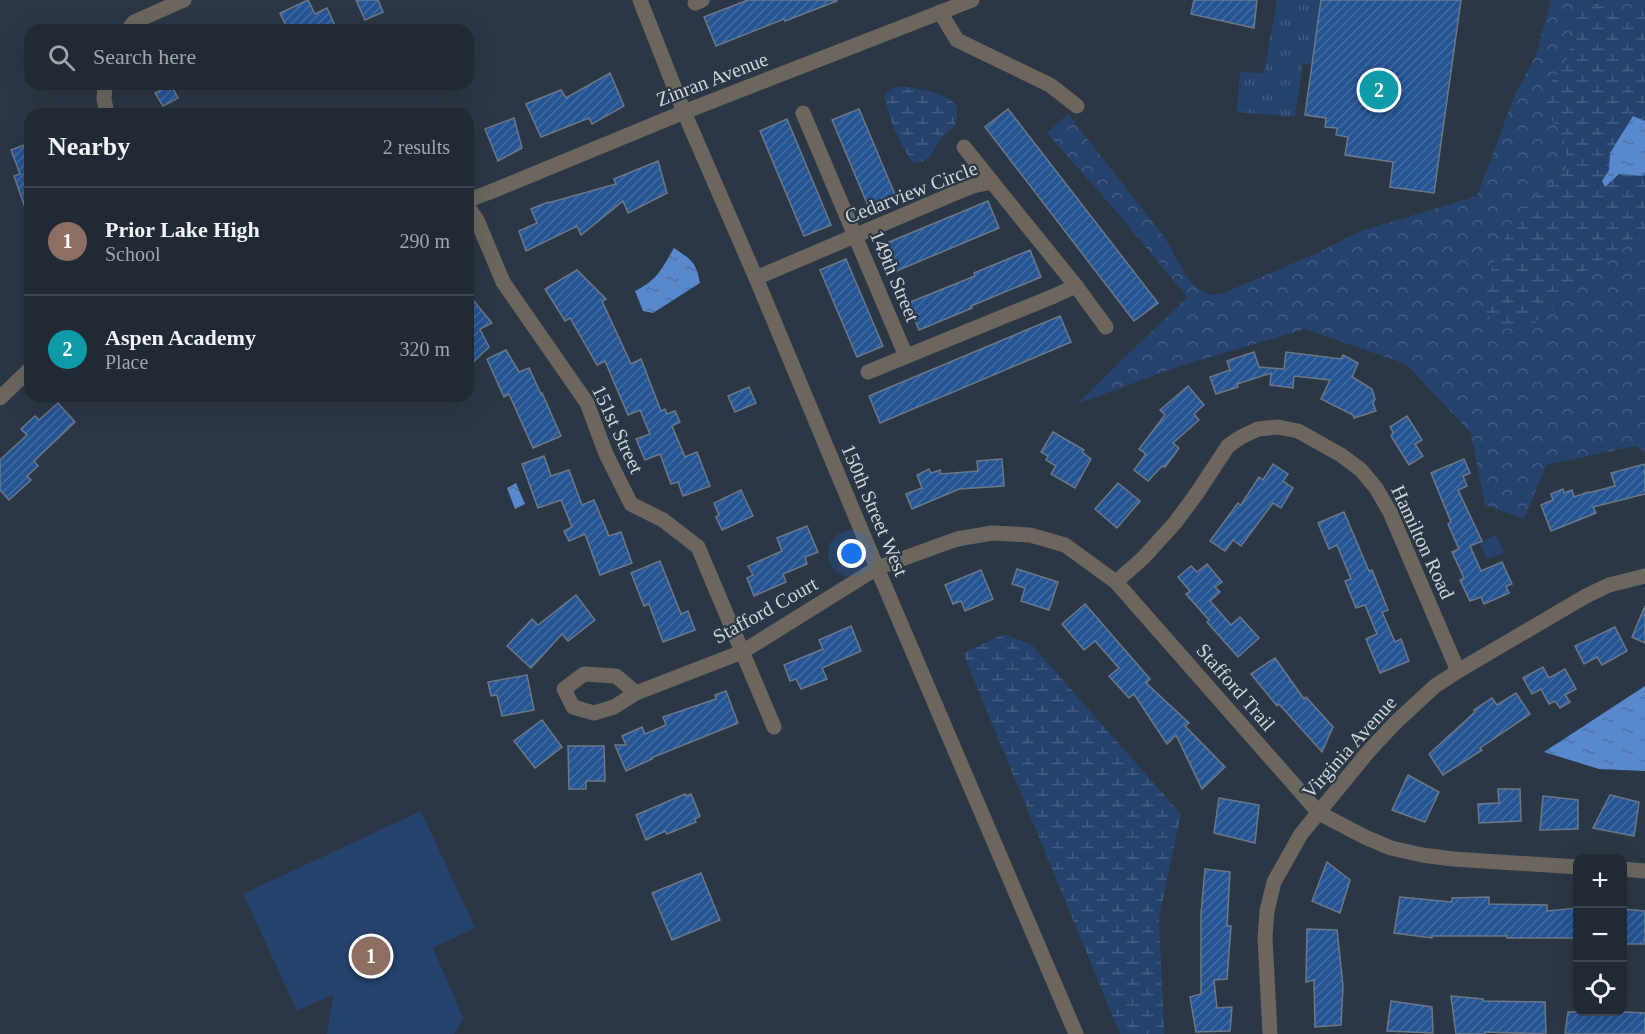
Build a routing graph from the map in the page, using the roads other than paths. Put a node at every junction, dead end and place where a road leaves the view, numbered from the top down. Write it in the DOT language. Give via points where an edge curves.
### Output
graph roads {
  1 [pos="640,0"];
  2 [pos="972,0"];
  3 [pos="179,1"];
  4 [pos="940,12"];
  5 [pos="132,24"];
  6 [pos="105,90"];
  7 [pos="1077,106"];
  8 [pos="106,108"];
  9 [pos="684,112"];
  10 [pos="803,113"];
  11 [pos="964,147"];
  12 [pos="992,182"];
  13 [pos="474,198"];
  14 [pos="474,216"];
  15 [pos="855,235"];
  16 [pos="756,278"];
  17 [pos="1076,285"];
  18 [pos="1106,327"];
  19 [pos="906,356"];
  20 [pos="868,372"];
  21 [pos="24,375"];
  22 [pos="0,398"];
  23 [pos="877,568"];
  24 [pos="1645,576"];
  25 [pos="1116,582"];
  26 [pos="742,652"];
  27 [pos="1458,671"];
  28 [pos="636,693"];
  29 [pos="774,727"];
  30 [pos="1319,813"];
  31 [pos="1573,867"];
  32 [pos="1627,869"];
  33 [pos="1645,871"];
  34 [pos="1076,1034"];
  35 [pos="1270,1034"];
  1 -- 9 [label="street, 150th Street West"];
  2 -- 4 [label="street, Zinran Avenue"];
  3 -- 5 [label="street"];
  4 -- 7 [label="street" via="957,40 1050,85"];
  4 -- 9 [label="street, Zinran Avenue"];
  6 -- 8 [label="street"];
  9 -- 13 [label="street, Zinran Avenue"];
  9 -- 16 [label="street, 150th Street West"];
  10 -- 15 [label="street, 149th Street"];
  11 -- 12 [label="street"];
  12 -- 15 [label="street, Cedarview Circle" via="973,186"];
  12 -- 17 [label="street, Cedarview Circle"];
  14 -- 26 [label="street, 151st Street" via="503,282 587,403 631,504 663,520 698,547"];
  15 -- 16 [label="street, Cedarview Circle"];
  15 -- 19 [label="street, 149th Street"];
  16 -- 23 [label="street, 150th Street West"];
  17 -- 18 [label="street, Cedarview Circle"];
  17 -- 19 [label="street"];
  19 -- 20 [label="street"];
  21 -- 22 [label="street"];
  23 -- 25 [label="street, Stafford Trail" via="957,539 1002,533 1029,535 1065,545"];
  23 -- 26 [label="street, Stafford Court"];
  23 -- 34 [label="street, 150th Street West"];
  24 -- 27 [label="street, Virginia Avenue" via="1609,585 1586,596"];
  25 -- 27 [label="street, Hamilton Road" via="1175,522 1228,446 1258,429 1298,431 1341,455 1376,488"];
  25 -- 30 [label="street, Stafford Trail"];
  26 -- 28 [label="street, Stafford Court"];
  26 -- 29 [label="street, 151st Street"];
  27 -- 30 [label="street, Virginia Avenue" via="1435,686 1395,723"];
  30 -- 31 [label="street, Stafford Trail" via="1391,848 1422,855"];
  30 -- 35 [label="street, Virginia Avenue" via="1301,834 1274,882 1267,911"];
  32 -- 33 [label="street"];
}
